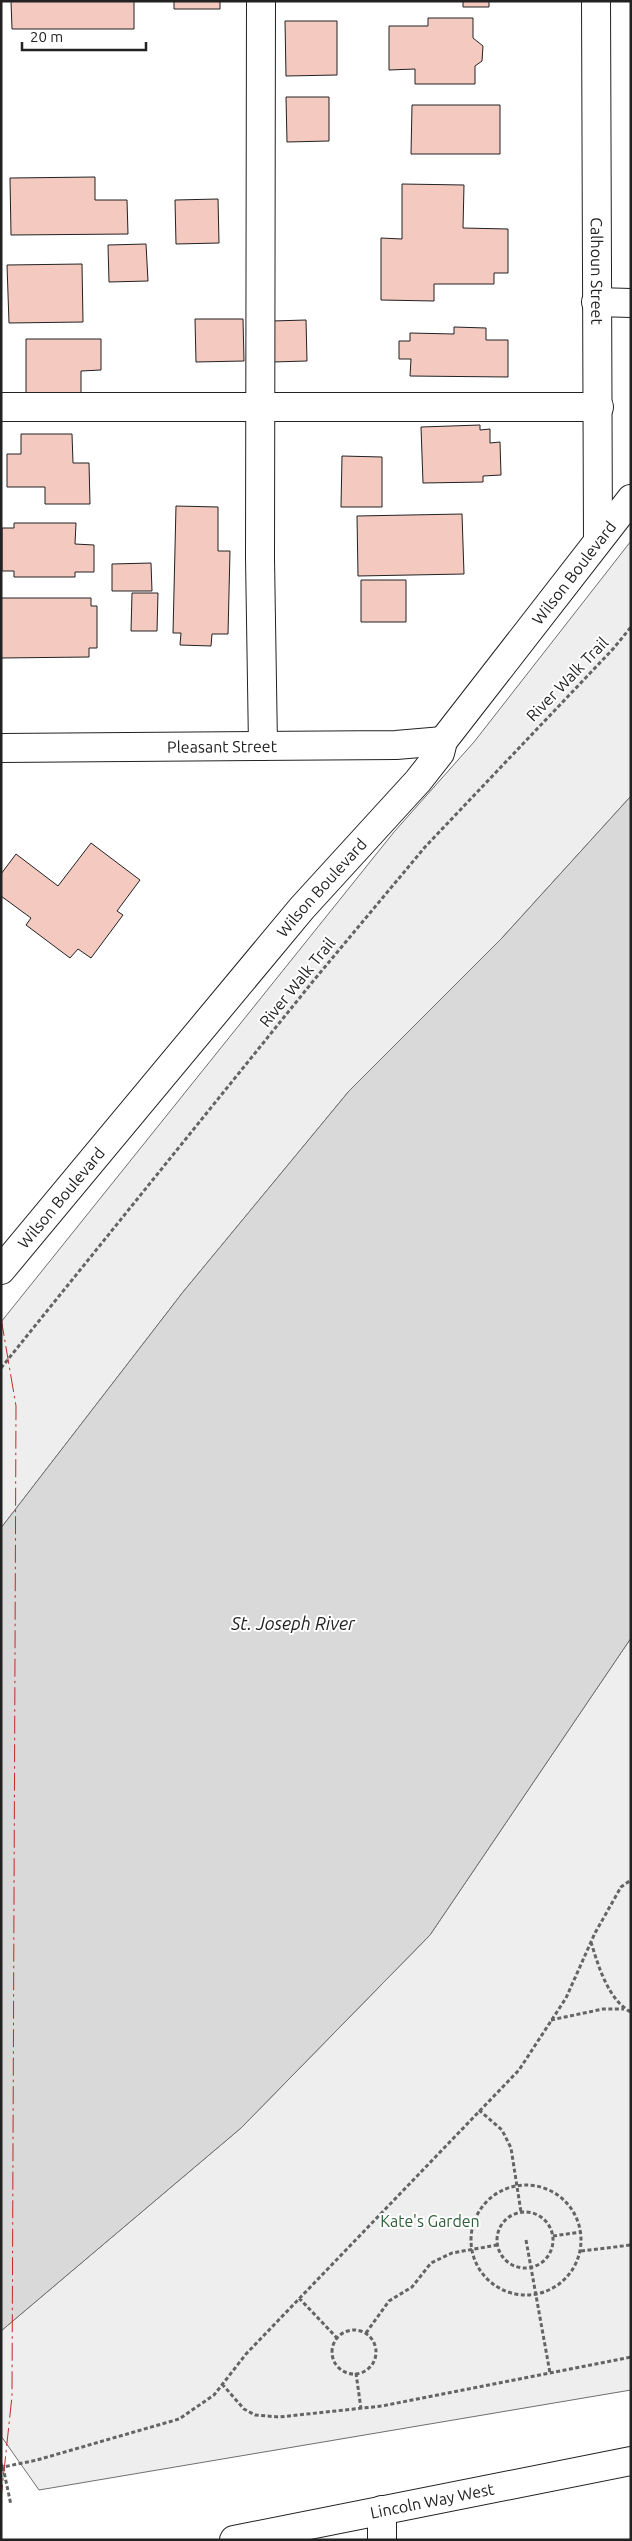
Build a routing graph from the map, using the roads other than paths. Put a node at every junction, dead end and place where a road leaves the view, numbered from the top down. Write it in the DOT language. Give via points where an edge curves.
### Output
graph roads {
  1 [pos="261,1"];
  2 [pos="596,1"];
  3 [pos="596,302"];
  4 [pos="631,303"];
  5 [pos="1,407"];
  6 [pos="262,407"];
  7 [pos="599,407"];
  8 [pos="631,499"];
  9 [pos="598,540"];
  10 [pos="443,741"];
  11 [pos="262,746"];
  12 [pos="1,748"];
  13 [pos="1,1270"];
  14 [pos="631,2461"];
  15 [pos="382,2510"];
  16 [pos="234,2540"];
  17 [pos="382,2540"];
  1 -- 6 [label="street"];
  2 -- 3 [label="street, Calhoun Street"];
  3 -- 4 [label="street"];
  3 -- 7 [label="street, Calhoun Street"];
  5 -- 6 [label="street"];
  6 -- 7 [label="street"];
  6 -- 11 [label="street"];
  7 -- 9 [label="street, Calhoun Street"];
  8 -- 9 [label="street, Wilson Boulevard"];
  9 -- 10 [label="street, Wilson Boulevard"];
  10 -- 11 [label="street, Pleasant Street" via="396,745"];
  10 -- 13 [label="street, Wilson Boulevard" via="440,753 418,781 302,908"];
  11 -- 12 [label="street, Pleasant Street"];
  14 -- 15 [label="street, Lincoln Way West"];
  15 -- 16 [label="street, Lincoln Way West"];
  15 -- 17 [label="street"];
}
